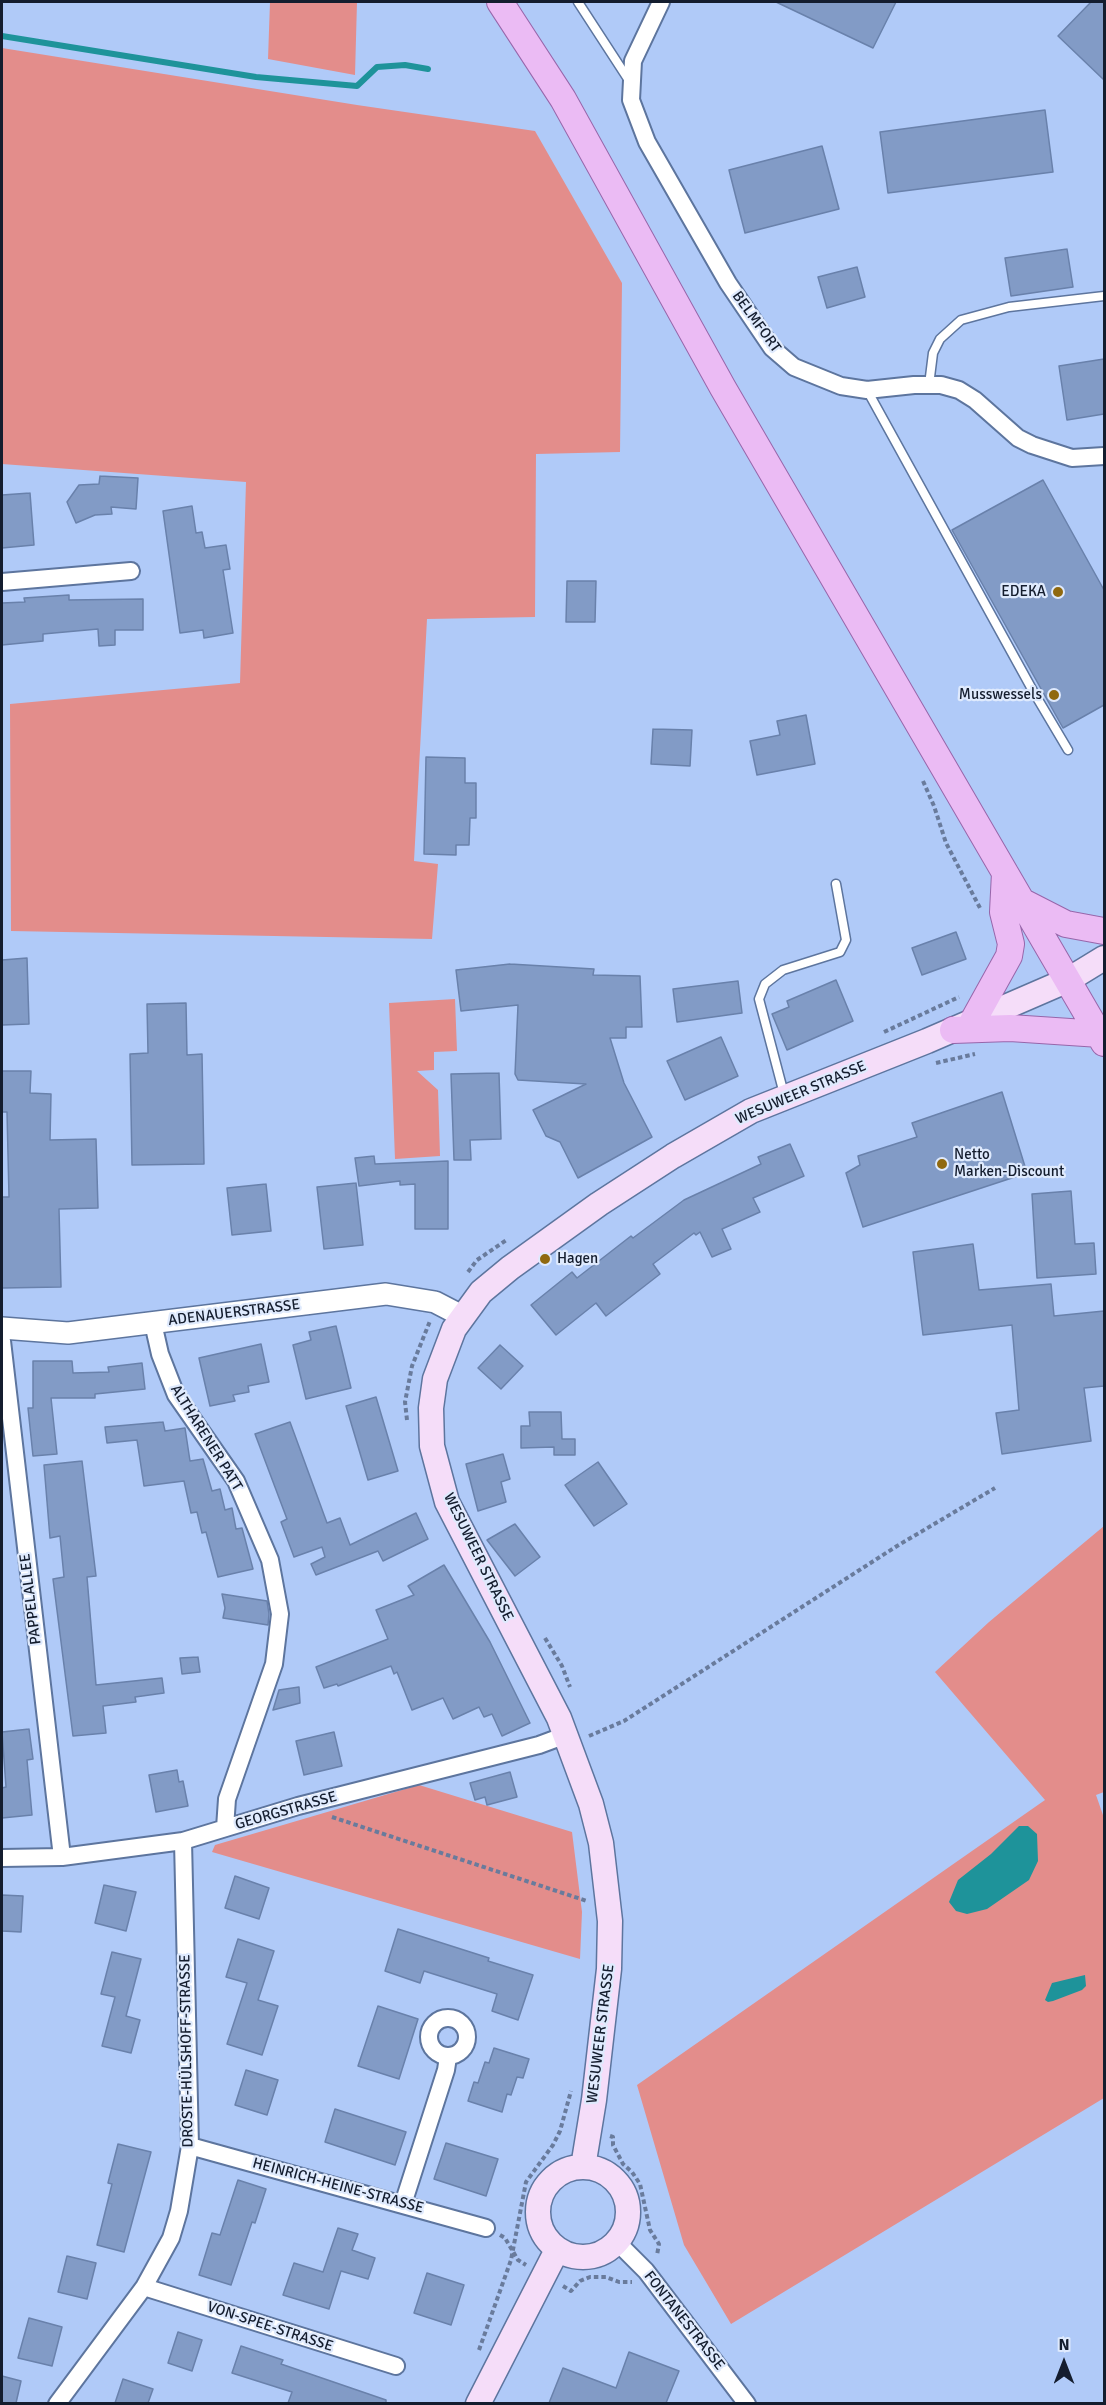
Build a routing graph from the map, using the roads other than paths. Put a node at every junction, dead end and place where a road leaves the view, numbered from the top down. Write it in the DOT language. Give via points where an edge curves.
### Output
graph roads {
  1 [pos="500,2"];
  2 [pos="578,2"];
  3 [pos="661,2"];
  4 [pos="632,84"];
  5 [pos="1104,296"];
  6 [pos="928,385"];
  7 [pos="867,390"];
  8 [pos="1104,456"];
  9 [pos="131,571"];
  10 [pos="2,582"];
  11 [pos="1068,750"];
  12 [pos="1005,873"];
  13 [pos="836,884"];
  14 [pos="1023,902"];
  15 [pos="1104,931"];
  16 [pos="1104,958"];
  17 [pos="1068,980"];
  18 [pos="963,1025"];
  19 [pos="1102,1039"];
  20 [pos="785,1098"];
  21 [pos="452,1311"];
  22 [pos="153,1323"];
  23 [pos="2,1328"];
  24 [pos="2,1341"];
  25 [pos="5,1416"];
  26 [pos="579,1734"];
  27 [pos="225,1828"];
  28 [pos="183,1841"];
  29 [pos="62,1857"];
  30 [pos="2,1858"];
  31 [pos="448,2057"];
  32 [pos="190,2146"];
  33 [pos="583,2167"];
  34 [pos="404,2204"];
  35 [pos="486,2228"];
  36 [pos="618,2242"];
  37 [pos="557,2250"];
  38 [pos="144,2287"];
  39 [pos="396,2367"];
  40 [pos="57,2403"];
  41 [pos="478,2403"];
  42 [pos="747,2403"];
  1 -- 12 [label="main road" via="563,99 723,388"];
  2 -- 4 [label="lane"];
  3 -- 4 [label="street, BELMFORT" via="633,61"];
  4 -- 7 [label="street, BELMFORT" via="631,100 647,141 728,283 772,348 794,367 821,379"];
  5 -- 6 [label="lane" via="1009,307 961,320 940,339 933,353"];
  6 -- 7 [label="street, BELMFORT"];
  6 -- 8 [label="street, BELMFORT" via="958,390 1032,445 1071,458"];
  7 -- 11 [label="lane"];
  9 -- 10 [label="street"];
  12 -- 14 [label="main road"];
  12 -- 18 [label="main road" via="1003,912 1011,944 1009,956"];
  13 -- 20 [label="lane" via="846,940 840,952 783,970 765,984 759,999"];
  14 -- 15 [label="main road" via="1066,924"];
  14 -- 17 [label="main road"];
  16 -- 17 [label="main road, WESUWEER STRASSE"];
  17 -- 18 [label="main road, WESUWEER STRASSE"];
  17 -- 19 [label="main road"];
  18 -- 19 [label="main road"];
  18 -- 20 [label="main road, WESUWEER STRASSE"];
  20 -- 21 [label="main road, WESUWEER STRASSE" via="741,1117 673,1156 599,1204"];
  21 -- 22 [label="street, ADENAUERSTRASSE" via="435,1302 386,1294"];
  21 -- 26 [label="main road, WESUWEER STRASSE" via="454,1329 435,1379 431,1408 432,1446 447,1502 559,1718"];
  22 -- 23 [label="street, ADENAUERSTRASSE" via="68,1333"];
  22 -- 27 [label="street, ALTHARENER PATT" via="176,1395 236,1481 270,1560 280,1614 274,1664 227,1799"];
  24 -- 25 [label="street, PAPPELALLEE"];
  25 -- 29 [label="street, PAPPELALLEE"];
  26 -- 27 [label="street, GEORGSTRASSE"];
  26 -- 33 [label="main road, WESUWEER STRASSE" via="601,1843 609,1969"];
  27 -- 28 [label="street, GEORGSTRASSE"];
  28 -- 29 [label="street, GEORGSTRASSE"];
  28 -- 32 [label="street, DROSTE-HÜLSHOFF-STRASSE"];
  29 -- 30 [label="street, GEORGSTRASSE"];
  31 -- 34 [label="street"];
  32 -- 34 [label="street, HEINRICH-HEINE-STRASSE"];
  32 -- 38 [label="street, DROSTE-HÜLSHOFF-STRASSE" via="171,2238"];
  33 -- 36 [label="main road" via="608,2174 623,2190 629,2211"];
  33 -- 37 [label="main road" via="563,2171 540,2197 537,2209 542,2232"];
  34 -- 35 [label="street, HEINRICH-HEINE-STRASSE"];
  36 -- 37 [label="main road" via="608,2251 582,2258"];
  36 -- 42 [label="street, FONTANESTRASSE" via="646,2271"];
  37 -- 41 [label="main road"];
  38 -- 39 [label="street, VON-SPEE-STRASSE"];
  38 -- 40 [label="street, DROSTE-HÜLSHOFF-STRASSE"];
}
